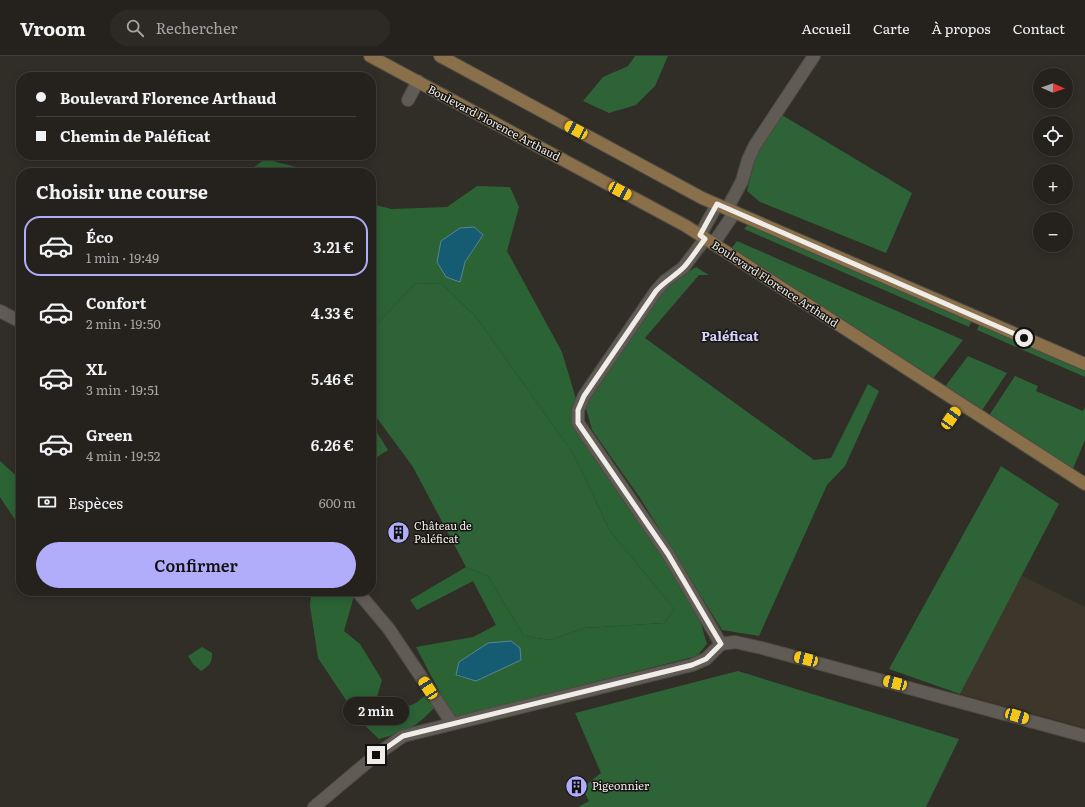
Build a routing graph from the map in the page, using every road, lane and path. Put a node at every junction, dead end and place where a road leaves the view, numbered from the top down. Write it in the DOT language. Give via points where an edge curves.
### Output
graph roads {
  1 [pos="370,56"];
  2 [pos="440,56"];
  3 [pos="814,56"];
  4 [pos="418,81"];
  5 [pos="408,100"];
  6 [pos="726,208"];
  7 [pos="706,239"];
  8 [pos="0,311"];
  9 [pos="16,319"];
  10 [pos="1085,364"];
  11 [pos="961,404"];
  12 [pos="949,420"];
  13 [pos="1085,484"];
  14 [pos="361,596"];
  15 [pos="721,644"];
  16 [pos="452,723"];
  17 [pos="1085,736"];
  18 [pos="314,807"];
  1 -- 4 [label="street, Boulevard Florence Arthaud"];
  2 -- 6 [label="street" via="702,198"];
  3 -- 6 [label="street" via="755,145 742,181"];
  4 -- 5 [label="street"];
  4 -- 7 [label="street, Boulevard Florence Arthaud"];
  6 -- 7 [label="street"];
  6 -- 7 [label="street"];
  6 -- 10 [label="street"];
  7 -- 11 [label="street, Boulevard Florence Arthaud"];
  7 -- 15 [label="street" via="683,268 656,291 584,396 578,410 578,423 668,554"];
  8 -- 9 [label="street"];
  11 -- 12 [label="street"];
  11 -- 13 [label="street, Boulevard Florence Arthaud"];
  14 -- 16 [label="street" via="389,629"];
  15 -- 16 [label="street" via="706,659 692,665"];
  15 -- 17 [label="street" via="735,642 762,648"];
  16 -- 18 [label="street" via="403,736"];
}
